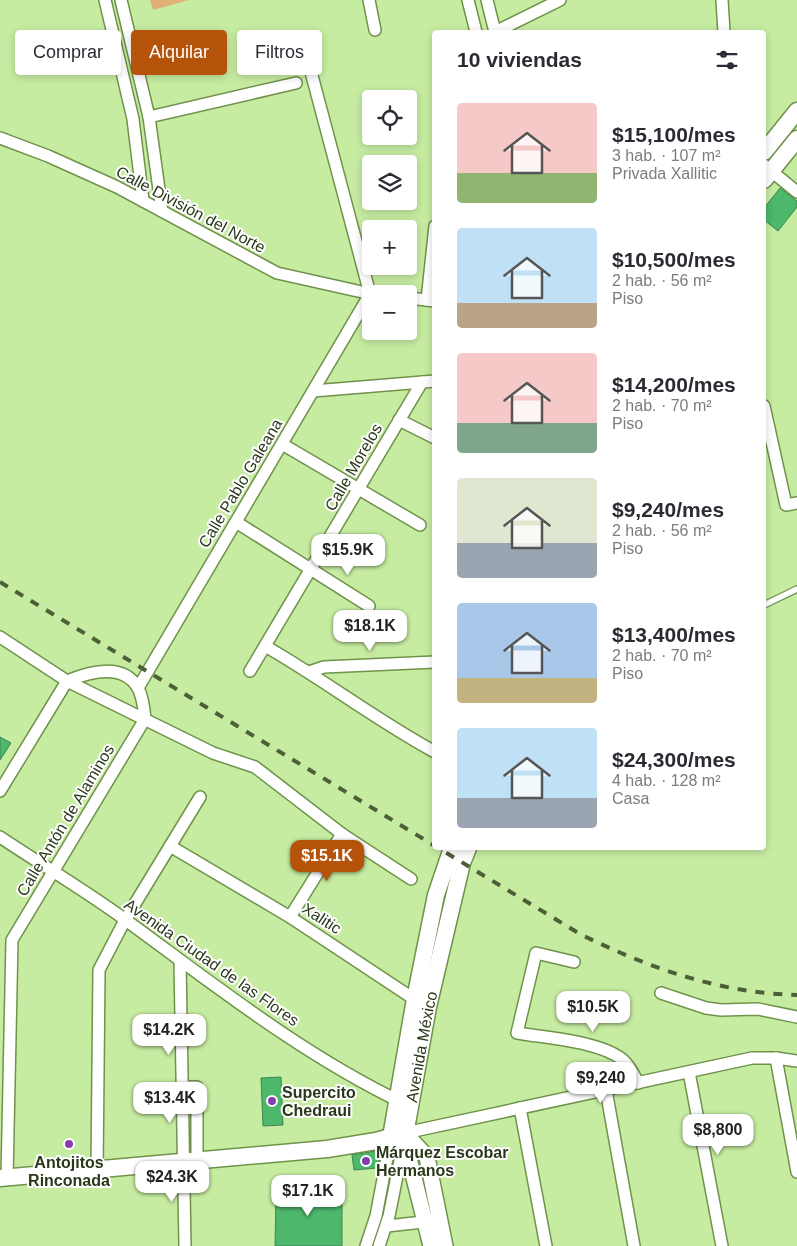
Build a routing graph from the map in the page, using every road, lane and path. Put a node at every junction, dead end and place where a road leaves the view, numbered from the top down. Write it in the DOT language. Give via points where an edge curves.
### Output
graph roads {
  1 [pos="105,0"];
  2 [pos="121,0"];
  3 [pos="369,0"];
  4 [pos="468,0"];
  5 [pos="487,0"];
  6 [pos="560,0"];
  7 [pos="722,0"];
  8 [pos="375,30"];
  9 [pos="476,30"];
  10 [pos="494,30"];
  11 [pos="499,30"];
  12 [pos="724,30"];
  13 [pos="312,75"];
  14 [pos="296,83"];
  15 [pos="797,111"];
  16 [pos="150,117"];
  17 [pos="0,139"];
  18 [pos="797,139"];
  19 [pos="766,150"];
  20 [pos="766,172"];
  21 [pos="797,192"];
  22 [pos="143,201"];
  23 [pos="162,211"];
  24 [pos="432,282"];
  25 [pos="369,285"];
  26 [pos="362,292"];
  27 [pos="417,299"];
  28 [pos="431,301"];
  29 [pos="362,309"];
  30 [pos="432,381"];
  31 [pos="422,382"];
  32 [pos="313,391"];
  33 [pos="400,420"];
  34 [pos="766,428"];
  35 [pos="432,436"];
  36 [pos="282,444"];
  37 [pos="768,449"];
  38 [pos="358,490"];
  39 [pos="797,503"];
  40 [pos="236,522"];
  41 [pos="420,525"];
  42 [pos="312,569"];
  43 [pos="797,589"];
  44 [pos="766,604"];
  45 [pos="369,606"];
  46 [pos="0,637"];
  47 [pos="265,646"];
  48 [pos="432,662"];
  49 [pos="250,671"];
  50 [pos="309,672"];
  51 [pos="67,681"];
  52 [pos="138,688"];
  53 [pos="145,719"];
  54 [pos="432,750"];
  55 [pos="0,791"];
  56 [pos="200,797"];
  57 [pos="342,834"];
  58 [pos="0,837"];
  59 [pos="170,846"];
  60 [pos="451,850"];
  61 [pos="467,850"];
  62 [pos="52,871"];
  63 [pos="411,879"];
  64 [pos="290,917"];
  65 [pos="125,920"];
  66 [pos="180,961"];
  67 [pos="574,962"];
  68 [pos="661,993"];
  69 [pos="421,1003"];
  70 [pos="797,1017"];
  71 [pos="776,1058"];
  72 [pos="797,1061"];
  73 [pos="690,1072"];
  74 [pos="638,1083"];
  75 [pos="606,1090"];
  76 [pos="404,1103"];
  77 [pos="520,1108"];
  78 [pos="398,1135"];
  79 [pos="402,1151"];
  80 [pos="191,1160"];
  81 [pos="97,1170"];
  82 [pos="797,1172"];
  83 [pos="4,1178"];
  84 [pos="432,1221"];
  85 [pos="387,1226"];
  86 [pos="185,1246"];
  87 [pos="366,1246"];
  88 [pos="379,1246"];
  89 [pos="431,1246"];
  90 [pos="445,1246"];
  91 [pos="546,1246"];
  92 [pos="634,1246"];
  93 [pos="722,1246"];
  1 -- 22 [label="street" via="133,119"];
  2 -- 16 [label="street"];
  3 -- 8 [label="street"];
  4 -- 9 [label="street"];
  5 -- 10 [label="street"];
  6 -- 11 [label="street"];
  7 -- 12 [label="street"];
  13 -- 25 [label="street"];
  14 -- 16 [label="street"];
  15 -- 19 [label="main road"];
  16 -- 23 [label="street"];
  17 -- 22 [label="street, Calle División del Norte" via="88,173"];
  18 -- 20 [label="main road"];
  20 -- 21 [label="street"];
  22 -- 23 [label="street, Calle División del Norte"];
  23 -- 26 [label="street, Calle División del Norte" via="277,273"];
  24 -- 28 [label="street"];
  27 -- 28 [label="street"];
  29 -- 32 [label="street, Calle Pablo Galeana"];
  30 -- 31 [label="street"];
  31 -- 32 [label="street"];
  31 -- 33 [label="street, Calle Morelos"];
  32 -- 36 [label="street, Calle Pablo Galeana"];
  33 -- 35 [label="street"];
  33 -- 38 [label="street, Calle Morelos"];
  34 -- 37 [label="street"];
  36 -- 38 [label="street"];
  36 -- 40 [label="street, Calle Pablo Galeana"];
  37 -- 39 [label="street" via="786,505"];
  38 -- 41 [label="street"];
  38 -- 42 [label="street, Calle Morelos"];
  40 -- 42 [label="street"];
  40 -- 52 [label="street, Calle Pablo Galeana"];
  42 -- 45 [label="street"];
  42 -- 47 [label="street, Calle Morelos"];
  43 -- 44 [label="lane"];
  46 -- 51 [label="street"];
  47 -- 49 [label="street, Calle Morelos"];
  47 -- 50 [label="street"];
  48 -- 50 [label="street" via="324,667"];
  50 -- 54 [label="street" via="367,713"];
  51 -- 52 [label="street" via="105,671 121,675"];
  51 -- 53 [label="street"];
  51 -- 55 [label="street"];
  52 -- 53 [label="street"];
  53 -- 57 [label="street" via="213,753 255,767"];
  53 -- 62 [label="street, Calle Antón de Alaminos"];
  56 -- 59 [label="street"];
  57 -- 63 [label="street"];
  57 -- 64 [label="street"];
  58 -- 62 [label="street, Avenida Ciudad de las Flores"];
  59 -- 64 [label="street, Xalitic"];
  59 -- 65 [label="street"];
  60 -- 69 [label="main road, Avenida México" via="436,895"];
  61 -- 69 [label="main road, Avenida México"];
  62 -- 65 [label="street, Avenida Ciudad de las Flores"];
  62 -- 83 [label="street, Calle Antón de Alaminos" via="12,940"];
  64 -- 69 [label="street, Xalitic"];
  65 -- 66 [label="street, Avenida Ciudad de las Flores"];
  65 -- 81 [label="street" via="99,970"];
  66 -- 76 [label="street, Avenida Ciudad de las Flores" via="286,1035"];
  66 -- 80 [label="street" via="183,1087 197,1087"];
  67 -- 74 [label="street" via="536,953 517,1033 596,1047 612,1053 630,1067"];
  68 -- 70 [label="street" via="706,1008 758,1009"];
  69 -- 76 [label="main road, Avenida México"];
  71 -- 72 [label="street"];
  71 -- 73 [label="street" via="752,1058"];
  71 -- 82 [label="street"];
  73 -- 74 [label="street"];
  73 -- 93 [label="street"];
  74 -- 75 [label="street"];
  75 -- 77 [label="street"];
  75 -- 92 [label="street"];
  76 -- 78 [label="main road, Avenida México"];
  77 -- 78 [label="street"];
  77 -- 91 [label="street"];
  78 -- 79 [label="main road, Avenida México"];
  78 -- 80 [label="main road" via="327,1149"];
  78 -- 84 [label="street" via="427,1157"];
  78 -- 87 [label="street, Avenida México"];
  79 -- 84 [label="street" via="410,1162"];
  79 -- 85 [label="street, Avenida México"];
  80 -- 81 [label="main road"];
  80 -- 86 [label="street"];
  81 -- 83 [label="main road"];
  84 -- 85 [label="street"];
  84 -- 89 [label="street"];
  84 -- 90 [label="street"];
  85 -- 88 [label="street, Avenida México"];
}
